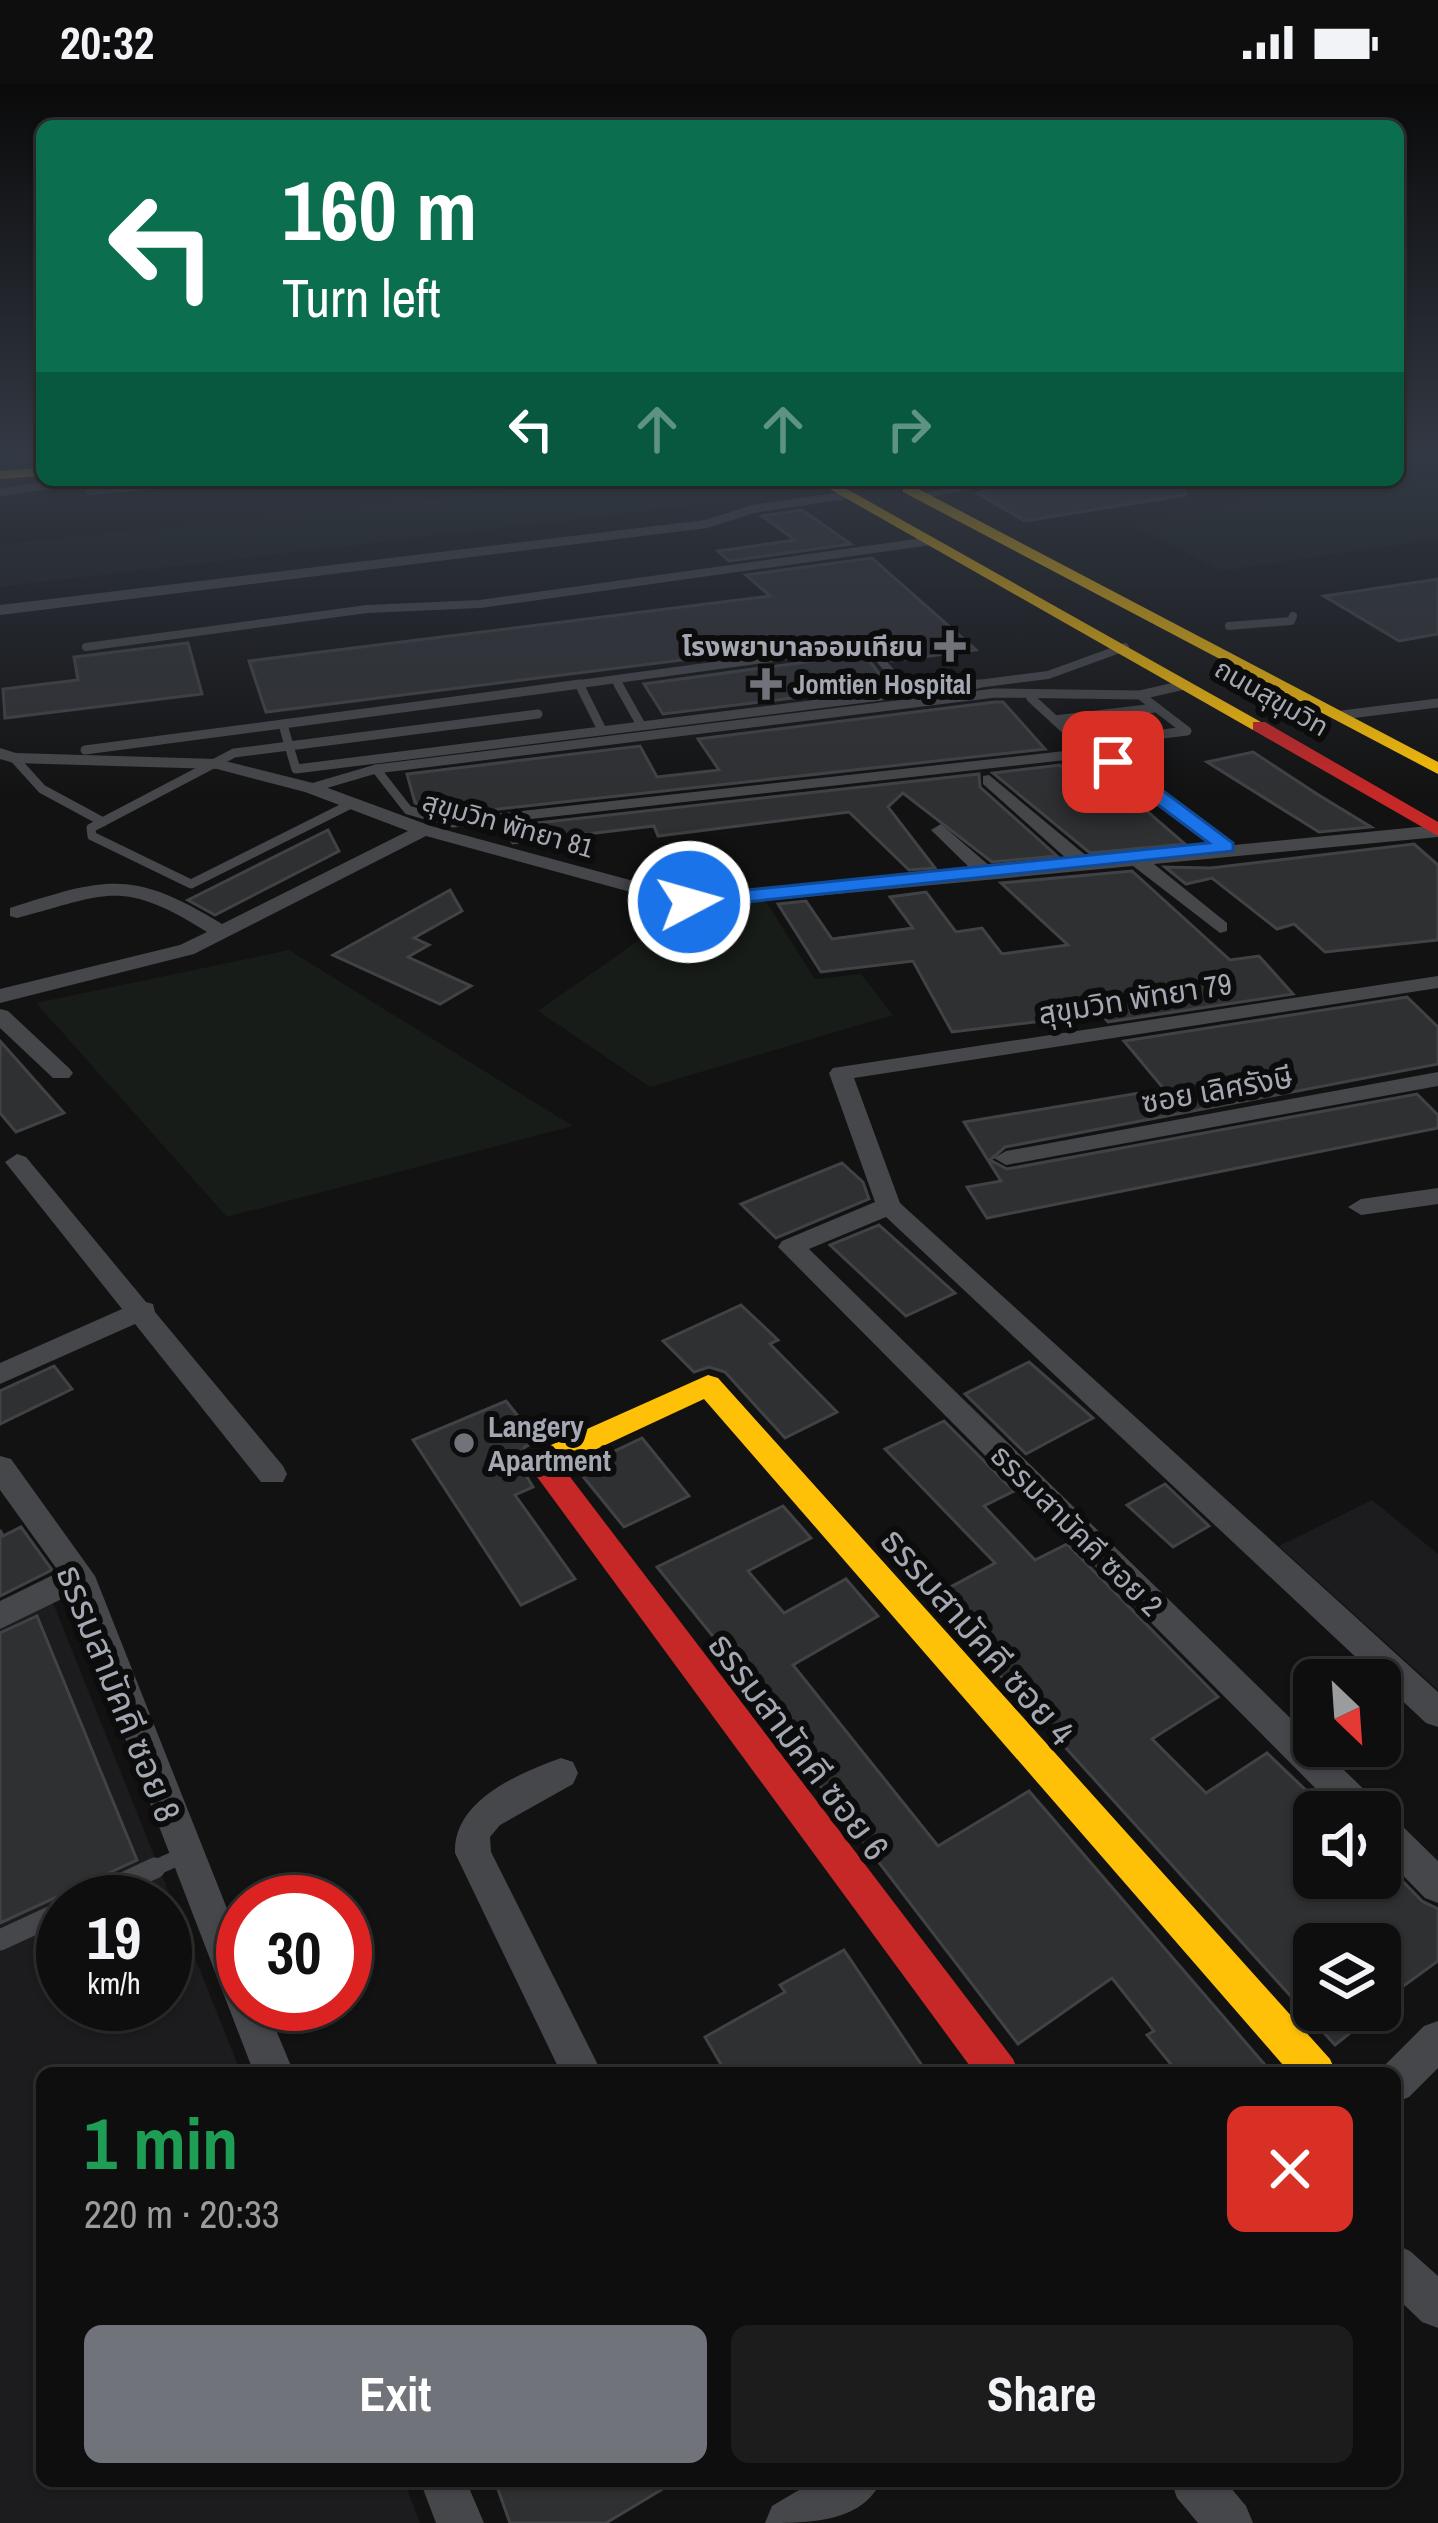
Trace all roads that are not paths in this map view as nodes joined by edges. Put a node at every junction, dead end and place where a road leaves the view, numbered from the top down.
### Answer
1 (322, 571) edge
2 (718, 571) edge
3 (986, 571) edge
4 (1064, 571) edge
5 (0, 610) edge
6 (1293, 616) dead end
7 (1229, 626) dead end
8 (86, 647) dead end
9 (1125, 647) junction
10 (617, 682) junction
11 (1190, 684) junction
12 (580, 686) junction
13 (909, 692) junction
14 (528, 693) junction
15 (1140, 694) junction
16 (1031, 698) junction
17 (1438, 704) edge
18 (1155, 708) junction
19 (538, 714) junction
20 (1340, 716) junction
21 (1055, 720) junction
22 (283, 724) junction
23 (641, 725) junction
24 (602, 730) junction
25 (551, 736) junction
26 (1081, 744) junction
27 (290, 746) junction
28 (85, 750) dead end
29 (5, 756) edge
30 (1113, 762) dead end
31 (217, 764) junction
32 (1435, 767) edge
33 (376, 769) junction
34 (989, 780) dead end
35 (311, 788) junction
36 (353, 803) junction
37 (103, 822) junction
38 (424, 830) junction
39 (941, 830) dead end
40 (1438, 830) edge
41 (1226, 847) junction
42 (1135, 858) junction
43 (1082, 862) junction
44 (984, 871) junction
45 (17, 912) dead end
46 (1220, 927) dead end
47 (221, 932) junction
48 (1438, 982) edge
49 (0, 996) edge
50 (0, 1016) edge
51 (61, 1073) dead end
52 (1438, 1079) edge
53 (1006, 1158) dead end
54 (17, 1162) dead end
55 (1438, 1196) edge
56 (889, 1206) junction
57 (1361, 1207) dead end
58 (142, 1310) junction
59 (0, 1374) edge
60 (542, 1462) joint
61 (0, 1466) edge
62 (272, 1474) dead end
63 (79, 1576) junction
64 (0, 1616) edge
65 (1438, 1713) edge
66 (561, 1773) dead end
67 (1343, 1791) edge
68 (1401, 1849) edge
69 (184, 1855) junction
70 (141, 1875) edge
71 (1438, 1886) edge
72 (36, 1923) edge
73 (216, 1933) edge
74 (0, 1940) edge
75 (256, 2031) edge
76 (1438, 2040) edge
77 (272, 2067) edge
78 (579, 2067) edge
79 (995, 2067) edge
80 (1311, 2067) edge
81 (1401, 2077) edge
82 (1401, 2272) edge
83 (1438, 2306) edge
84 (445, 2487) edge
85 (849, 2487) edge
86 (1199, 2487) edge
87 (801, 2520) edge
88 (460, 2523) edge
89 (1229, 2523) edge

1 - 5 street
2 - 8 lane
3 - 9 main road, ถนนสุขุมวิท
4 - 20 main road, ถนนสุขุมวิท
6 - 7 lane
9 - 11 main road, ถนนสุขุมวิท
9 - 13 lane
10 - 12 lane
10 - 13 lane
10 - 23 lane
11 - 15 lane
11 - 40 main road, ถนนสุขุมวิท
12 - 14 lane
12 - 24 lane
13 - 23 lane
14 - 19 lane
14 - 22 lane
15 - 16 lane
15 - 18 lane
16 - 21 lane
16 - 33 lane
17 - 20 lane
18 - 21 lane
18 - 26 lane
19 - 25 lane
19 - 27 lane
20 - 32 main road, ถนนสุขุมวิท
21 - 26 lane
22 - 27 lane
22 - 28 lane
23 - 24 lane
24 - 25 lane
25 - 27 lane
26 - 33 lane
27 - 31 lane
29 - 31 street, สุขุมวิท พัทยา 81
29 - 37 lane
30 - 41 street
31 - 35 street, สุขุมวิท พัทยา 81
31 - 37 lane
33 - 35 lane
34 - 43 street
35 - 36 street, สุขุมวิท พัทยา 81
36 - 37 lane
36 - 38 street, สุขุมวิท พัทยา 81
38 - 44 street, สุขุมวิท พัทยา 81
38 - 47 street
39 - 44 street
40 - 41 street, สุขุมวิท พัทยา 81
41 - 42 street, สุขุมวิท พัทยา 81
42 - 43 street, สุขุมวิท พัทยา 81
42 - 46 street
43 - 44 street, สุขุมวิท พัทยา 81
45 - 47 street
47 - 49 street
48 - 56 street, สุขุมวิท พัทยา 79
50 - 51 street
52 - 53 street, ซอย เลิศรังษี
54 - 58 street
55 - 57 street
56 - 65 street
56 - 67 street, ธรรมสามัคคี ซอย 2
58 - 59 street
58 - 62 street
60 - 79 main road, ธรรมสามัคคี ซอย 6
60 - 80 main road, ธรรมสามัคคี ซอย 4
61 - 63 street, ธรรมสามัคคี ซอย 8
63 - 64 street
63 - 69 street, ธรรมสามัคคี ซอย 8
66 - 78 street
68 - 71 street
69 - 70 lane
69 - 73 street, ธรรมสามัคคี ซอย 8
72 - 74 lane
75 - 77 street, ธรรมสามัคคี ซอย 8
76 - 81 street
82 - 83 street
84 - 88 street
85 - 87 street
86 - 89 street

